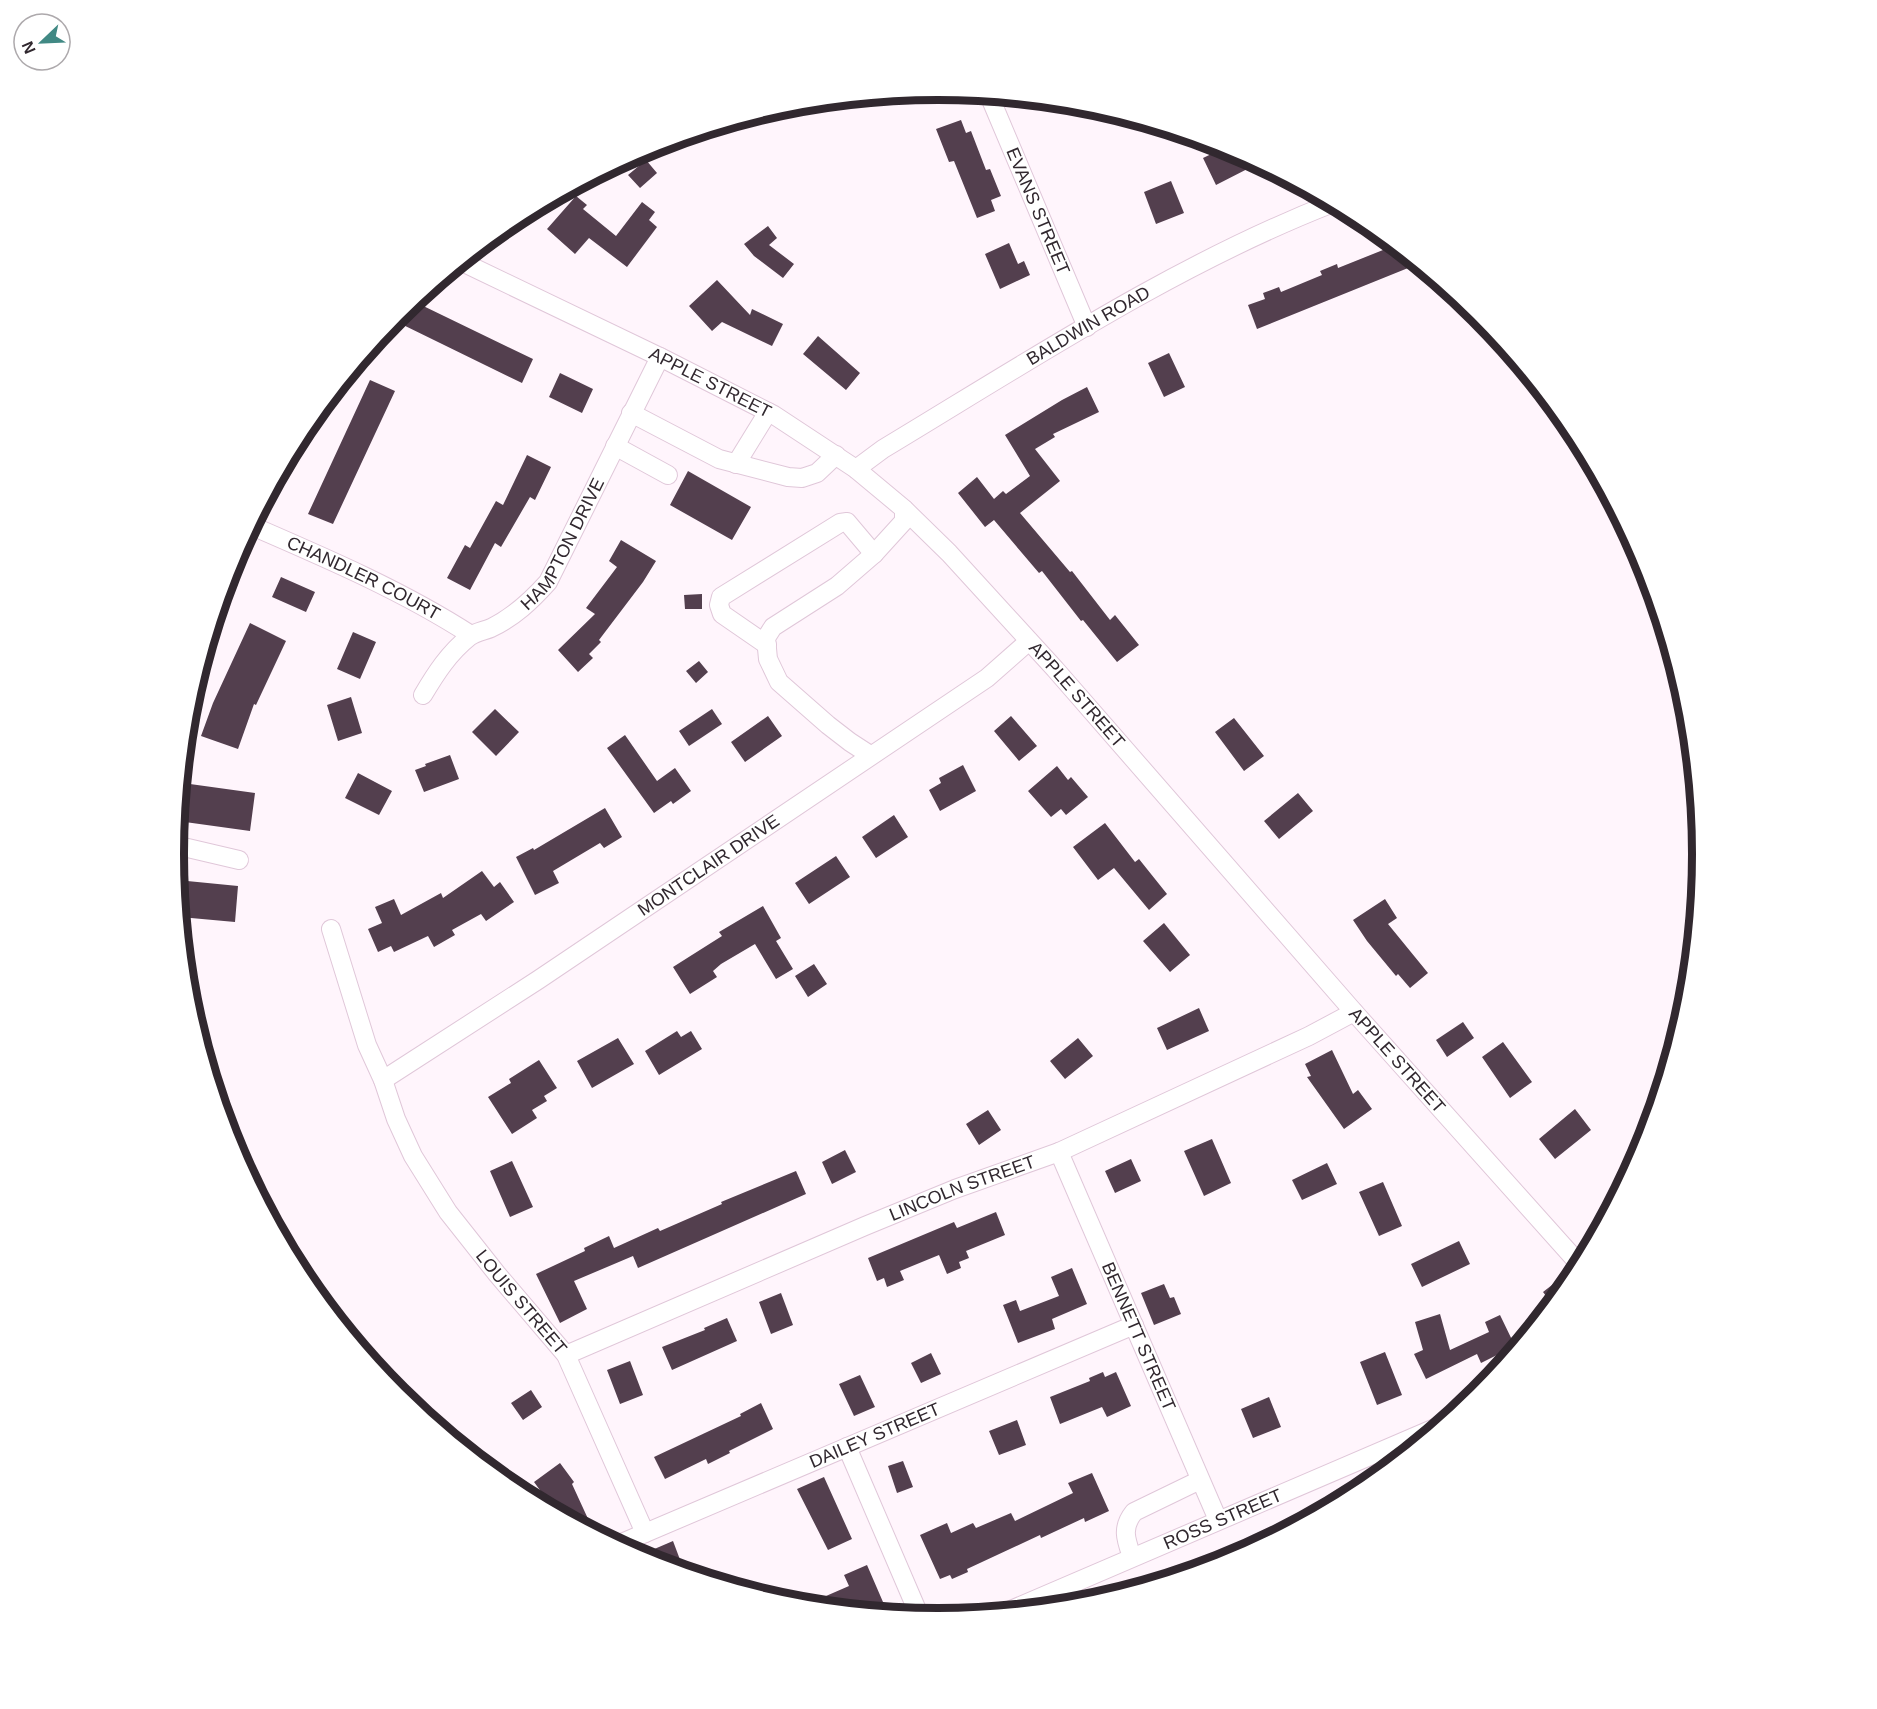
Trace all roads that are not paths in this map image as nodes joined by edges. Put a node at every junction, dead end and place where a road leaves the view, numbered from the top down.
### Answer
1 (992, 102) edge
2 (1323, 207) edge
3 (468, 265) edge
4 (1087, 327) junction
5 (660, 357) junction
6 (768, 412) junction
7 (631, 413) junction
8 (615, 446) junction
9 (836, 455) junction
10 (736, 464) junction
11 (856, 469) junction
12 (668, 475) dead end
13 (904, 509) junction
14 (259, 529) edge
15 (874, 554) junction
16 (471, 635) junction
17 (1029, 641) junction
18 (767, 645) junction
19 (423, 694) dead end
20 (870, 755) junction
21 (184, 847) edge
22 (239, 860) dead end
23 (331, 928) dead end
24 (1354, 1012) junction
25 (383, 1080) junction
26 (1059, 1152) junction
27 (1574, 1258) edge
28 (1134, 1325) junction
29 (566, 1355) junction
30 (1420, 1434) edge
31 (847, 1446) junction
32 (1200, 1480) junction
33 (1218, 1520) junction
34 (645, 1533) junction
35 (627, 1541) edge
36 (1132, 1557) junction
37 (1024, 1603) edge
38 (916, 1608) edge

1 - 4 street, EVANS STREET
2 - 4 street, BALDWIN ROAD
3 - 5 street, APPLE STREET
4 - 11 street, BALDWIN ROAD
5 - 6 street, APPLE STREET
5 - 7 street, HAMPTON DRIVE
6 - 9 street, APPLE STREET
6 - 10 street
7 - 8 street, HAMPTON DRIVE
7 - 10 street
8 - 12 street
8 - 16 street, HAMPTON DRIVE
9 - 10 street
9 - 11 street, APPLE STREET
11 - 13 street, APPLE STREET
13 - 15 street
13 - 17 street, APPLE STREET
14 - 16 street, CHANDLER COURT
15 - 18 street
15 - 18 street
16 - 19 street, HAMPTON DRIVE
17 - 20 street, MONTCLAIR DRIVE
17 - 24 street, APPLE STREET
18 - 20 street
20 - 25 street, MONTCLAIR DRIVE
21 - 22 street
23 - 25 street, LOUIS STREET
24 - 26 street, LINCOLN STREET
24 - 27 street, APPLE STREET
25 - 29 street, LOUIS STREET
26 - 28 street, BENNETT STREET
26 - 29 street, LINCOLN STREET
28 - 31 street, DAILEY STREET
28 - 32 street, BENNETT STREET
29 - 34 street, LOUIS STREET
30 - 33 street, ROSS STREET
31 - 34 street, DAILEY STREET
31 - 38 street
32 - 33 street, BENNETT STREET
32 - 36 street
33 - 36 street, ROSS STREET
34 - 35 street, DAILEY STREET
36 - 37 street, ROSS STREET

